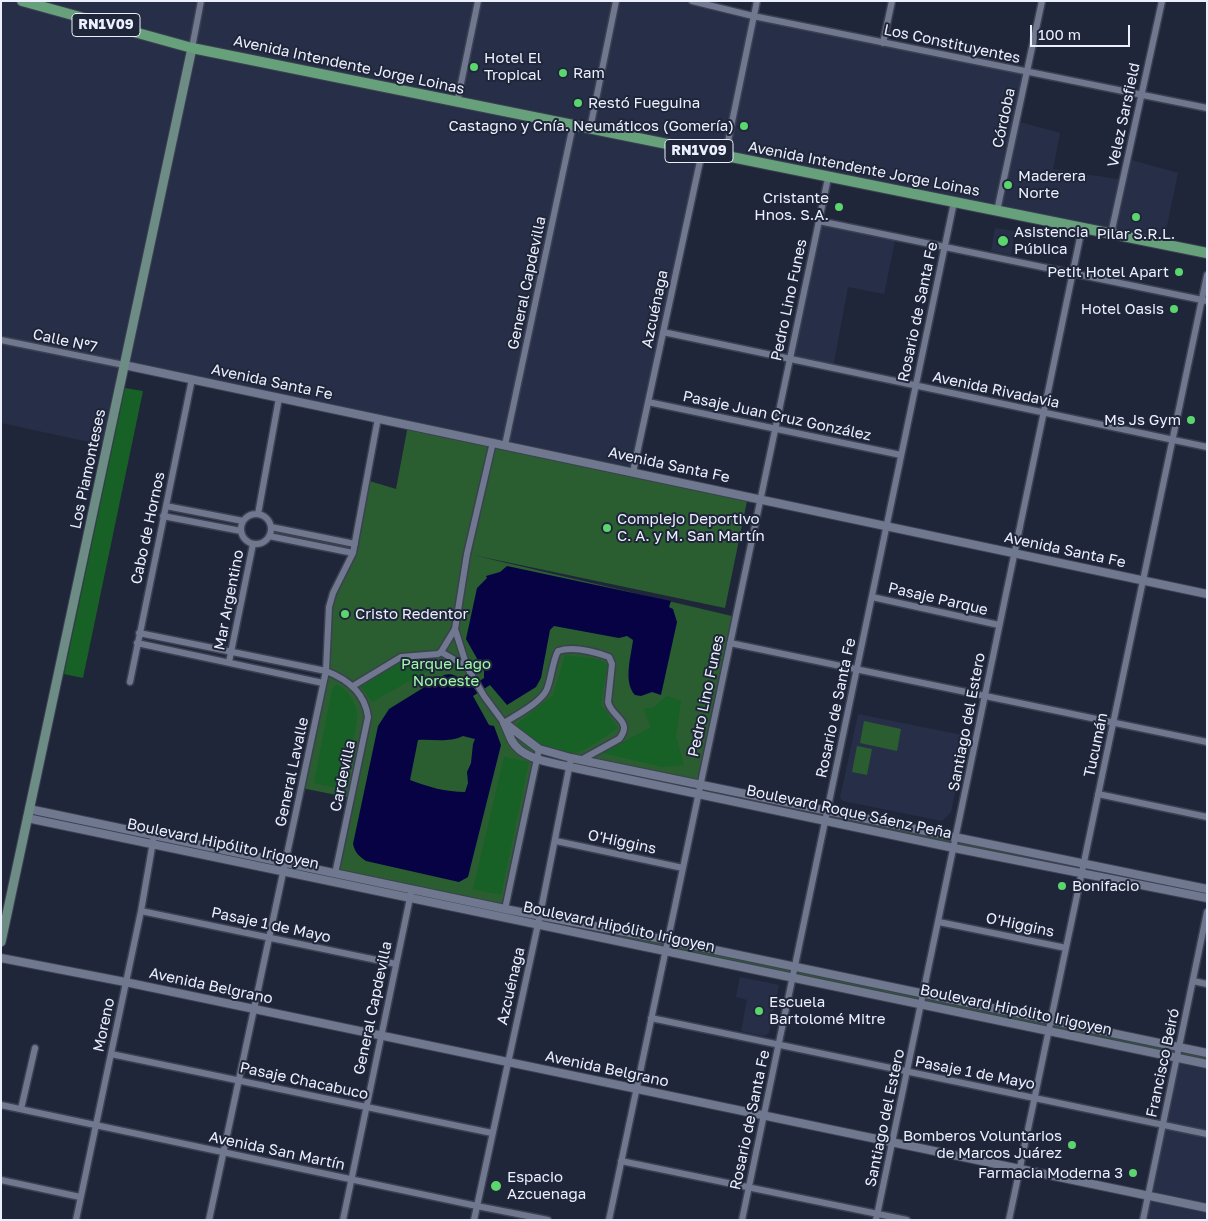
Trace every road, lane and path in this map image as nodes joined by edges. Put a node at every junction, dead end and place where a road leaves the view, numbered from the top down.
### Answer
1 (22, 1) edge
2 (201, 1) edge
3 (478, 1) edge
4 (616, 1) edge
5 (692, 1) edge
6 (756, 1) edge
7 (892, 1) edge
8 (1042, 1) edge
9 (1162, 1) edge
10 (754, 16) junction
11 (884, 43) junction
12 (192, 48) junction
13 (1026, 73) junction
14 (1141, 95) junction
15 (457, 102) junction
16 (1207, 108) edge
17 (573, 125) junction
18 (590, 128) junction
19 (702, 152) junction
20 (725, 156) junction
21 (828, 178) junction
22 (954, 202) junction
23 (997, 211) junction
24 (818, 221) junction
25 (1082, 228) junction
26 (1111, 234) junction
27 (945, 247) junction
28 (1207, 253) edge
29 (1072, 274) junction
30 (1207, 275) edge
31 (1204, 301) edge
32 (663, 332) junction
33 (1, 340) edge
34 (789, 358) junction
35 (124, 365) junction
36 (192, 379) junction
37 (916, 386) junction
38 (280, 398) junction
39 (648, 402) junction
40 (1044, 413) junction
41 (378, 418) junction
42 (775, 428) junction
43 (1172, 440) junction
44 (492, 442) junction
45 (505, 445) junction
46 (1207, 447) edge
47 (901, 455) junction
48 (633, 472) junction
49 (760, 498) junction
50 (166, 506) junction
51 (258, 514) junction
52 (163, 516) junction
53 (243, 521) junction
54 (887, 525) junction
55 (271, 527) junction
56 (241, 531) junction
57 (269, 536) junction
58 (253, 544) junction
59 (354, 544) junction
60 (1014, 552) junction
61 (353, 553) junction
62 (1143, 581) junction
63 (1207, 594) edge
64 (872, 597) junction
65 (999, 625) junction
66 (455, 629) junction
67 (139, 633) junction
68 (138, 643) junction
69 (730, 643) junction
70 (231, 652) junction
71 (441, 652) junction
72 (229, 662) junction
73 (467, 667) junction
74 (857, 668) junction
75 (326, 671) junction
76 (130, 682) dead end
77 (323, 682) junction
78 (353, 686) junction
79 (985, 696) junction
80 (1113, 722) junction
81 (504, 723) junction
82 (1207, 742) edge
83 (539, 749) junction
84 (536, 758) junction
85 (571, 758) junction
86 (581, 760) junction
87 (570, 767) junction
88 (701, 784) junction
89 (1098, 794) junction
90 (698, 795) junction
91 (827, 811) junction
92 (28, 814) junction
93 (1207, 817) edge
94 (825, 821) junction
95 (956, 837) junction
96 (154, 839) junction
97 (556, 841) junction
98 (954, 848) junction
99 (1084, 863) junction
100 (284, 867) junction
101 (683, 868) junction
102 (336, 874) junction
103 (1082, 874) junction
104 (1207, 888) edge
105 (411, 893) junction
106 (1207, 898) edge
107 (505, 909) junction
108 (141, 910) junction
109 (1207, 912) edge
110 (540, 915) junction
111 (939, 922) junction
112 (538, 924) junction
113 (268, 938) junction
114 (667, 940) junction
115 (1, 942) edge
116 (1066, 948) junction
117 (665, 951) junction
118 (1, 958) edge
119 (396, 964) junction
120 (794, 967) junction
121 (792, 978) junction
122 (1193, 981) junction
123 (125, 982) junction
124 (1207, 984) edge
125 (923, 994) junction
126 (921, 1004) junction
127 (254, 1009) junction
128 (651, 1018) junction
129 (1051, 1021) junction
130 (1049, 1031) junction
131 (380, 1037) junction
132 (778, 1045) junction
133 (1180, 1047) junction
134 (35, 1048) dead end
135 (1207, 1053) edge
136 (111, 1054) junction
137 (1178, 1058) junction
138 (507, 1062) junction
139 (1207, 1064) edge
140 (906, 1072) junction
141 (239, 1080) junction
142 (637, 1090) junction
143 (1035, 1098) junction
144 (1, 1105) edge
145 (365, 1106) junction
146 (21, 1109) junction
147 (764, 1116) junction
148 (96, 1125) junction
149 (1162, 1125) junction
150 (492, 1133) junction
151 (1207, 1134) edge
152 (892, 1143) junction
153 (223, 1153) junction
154 (621, 1161) junction
155 (1020, 1168) junction
156 (350, 1179) junction
157 (1, 1180) edge
158 (749, 1187) junction
159 (1148, 1196) junction
160 (80, 1197) junction
161 (477, 1206) junction
162 (1207, 1208) edge
163 (877, 1217) edge
164 (76, 1220) edge
165 (209, 1220) edge
166 (343, 1220) edge
167 (474, 1220) edge
168 (548, 1220) edge
169 (609, 1220) edge
170 (742, 1220) edge
171 (907, 1220) edge
172 (1009, 1220) edge
173 (1143, 1220) edge

1 - 12 main road, RN1V09
2 - 12 street, Los Piamonteses
3 - 15 street
4 - 18 street
5 - 10 street, Los Constituyentes
6 - 10 street
7 - 11 street
8 - 13 street, Córdoba
9 - 14 street, Velez Sarsfield
10 - 11 street, Los Constituyentes
10 - 20 street
11 - 13 street, Los Constituyentes
12 - 15 main road, Avenida Intendente Jorge Loinas / RN1V09
12 - 35 main road, Los Piamonteses
13 - 14 street, Los Constituyentes
13 - 23 street, Córdoba
14 - 16 street, Los Constituyentes
14 - 26 street, Velez Sarsfield
15 - 17 main road, Avenida Intendente Jorge Loinas / RN1V09
17 - 18 main road, Avenida Intendente Jorge Loinas / RN1V09
17 - 45 street, General Capdevilla
18 - 19 main road, Avenida Intendente Jorge Loinas / RN1V09
19 - 20 main road, Avenida Intendente Jorge Loinas / RN1V09
19 - 32 street, Azcuénaga
20 - 21 main road, Avenida Intendente Jorge Loinas / RN1V09
21 - 22 main road, Avenida Intendente Jorge Loinas / RN1V09
21 - 24 street, Pedro Lino Funes
22 - 23 main road, Avenida Intendente Jorge Loinas / RN1V09
22 - 27 street, Rosario de Santa Fe
23 - 25 main road, Avenida Intendente Jorge Loinas / RN1V09
24 - 27 street
24 - 34 street, Pedro Lino Funes
25 - 26 main road, Avenida Intendente Jorge Loinas / RN1V09
25 - 29 street, Santiago del Estero
26 - 28 main road, Avenida Intendente Jorge Loinas / RN1V09
27 - 29 street
27 - 37 street, Rosario de Santa Fe
29 - 31 street
29 - 40 street, Santiago del Estero
30 - 31 street, Tucumán
31 - 43 street, Tucumán
32 - 34 street, Avenida Rivadavia
32 - 39 street, Azcuénaga
33 - 35 street, Calle Nº7
34 - 37 street, Avenida Rivadavia
34 - 42 street, Pedro Lino Funes
35 - 36 street, Avenida Santa Fe
35 - 92 main road, Los Piamonteses
36 - 38 street, Avenida Santa Fe
36 - 50 street, Cabo de Hornos
37 - 40 street, Avenida Rivadavia
37 - 47 street, Rosario de Santa Fe
38 - 41 street, Avenida Santa Fe
38 - 51 street
39 - 42 street, Pasaje Juan Cruz González
39 - 48 street, Azcuénaga
40 - 43 street, Avenida Rivadavia
40 - 60 street, Santiago del Estero
41 - 44 street, Avenida Santa Fe
41 - 59 street, General Lavalle
42 - 47 street, Pasaje Juan Cruz González
42 - 49 street, Pedro Lino Funes
43 - 46 street, Avenida Rivadavia
43 - 62 street, Tucumán
44 - 45 street, Avenida Santa Fe
44 - 66 street
45 - 48 street, Avenida Santa Fe
47 - 54 street, Rosario de Santa Fe
48 - 49 street, Avenida Santa Fe
49 - 54 street, Avenida Santa Fe
49 - 69 street, Pedro Lino Funes
50 - 52 street, Cabo de Hornos
50 - 53 street
51 - 53 street
51 - 55 street
52 - 56 street
52 - 67 street, Cabo de Hornos
53 - 56 street
54 - 60 street, Avenida Santa Fe
54 - 64 street, Rosario de Santa Fe
55 - 57 street
55 - 59 street
56 - 58 street
57 - 58 street
57 - 61 street
58 - 70 street, Mar Argentino
59 - 61 street, General Lavalle
60 - 62 street, Avenida Santa Fe
60 - 65 street, Santiago del Estero
61 - 75 street, General Lavalle
62 - 63 street, Avenida Santa Fe
62 - 80 street, Tucumán
64 - 65 street, Pasaje Parque
64 - 74 street, Rosario de Santa Fe
65 - 79 street, Santiago del Estero
66 - 71 street
66 - 73 street, Boulevard Roque Sáenz Peña
67 - 68 street, Cabo de Hornos
67 - 70 street
68 - 72 street
68 - 76 street, Cabo de Hornos
69 - 74 street
69 - 88 street, Pedro Lino Funes
70 - 72 street, Mar Argentino
70 - 75 street
71 - 73 street
71 - 78 street
72 - 77 street
73 - 81 street, Boulevard Roque Sáenz Peña
74 - 79 street
74 - 91 street, Rosario de Santa Fe
75 - 77 street, General Lavalle
75 - 78 street
77 - 100 street, General Lavalle
78 - 102 street, Cardevilla
79 - 80 street
79 - 95 street, Santiago del Estero
80 - 82 street
80 - 89 street, Tucumán
81 - 83 street, Boulevard Roque Sáenz Peña
81 - 84 street, Boulevard Roque Sáenz Peña
81 - 86 street
83 - 84 street
83 - 85 street, Boulevard Roque Sáenz Peña
84 - 87 street, Boulevard Roque Sáenz Peña
84 - 107 street
85 - 86 street, Boulevard Roque Sáenz Peña
85 - 87 street, Azcuénaga
86 - 88 street, Boulevard Roque Sáenz Peña
87 - 90 street, Boulevard Roque Sáenz Peña
87 - 97 street, Azcuénaga
88 - 90 street, Pedro Lino Funes
88 - 91 street, Boulevard Roque Sáenz Peña
89 - 93 street
89 - 99 street, Tucumán
90 - 94 street, Boulevard Roque Sáenz Peña
90 - 101 street, Pedro Lino Funes
91 - 94 street, Rosario de Santa Fe
91 - 95 street, Boulevard Roque Sáenz Peña
92 - 96 street, Boulevard Hipólito Irigoyen
92 - 115 main road, Los Piamonteses
94 - 98 street, Boulevard Roque Sáenz Peña
94 - 120 street, Rosario de Santa Fe
95 - 98 street, Santiago del Estero
95 - 99 street, Boulevard Roque Sáenz Peña
96 - 100 street, Boulevard Hipólito Irigoyen
96 - 108 street, Moreno
97 - 101 street, O'Higgins
97 - 110 street, Azcuénaga
98 - 103 street, Boulevard Roque Sáenz Peña
98 - 111 street, Santiago del Estero
99 - 103 street, Tucumán
99 - 104 street, Boulevard Roque Sáenz Peña
100 - 102 street, Boulevard Hipólito Irigoyen
100 - 105 street, Boulevard Hipólito Irigoyen
100 - 113 street, General Lavalle
101 - 114 street, Pedro Lino Funes
102 - 105 street, Boulevard Hipólito Irigoyen
103 - 106 street, Boulevard Roque Sáenz Peña
103 - 116 street, Tucumán
105 - 107 street, Boulevard Hipólito Irigoyen
105 - 112 street, Boulevard Hipólito Irigoyen
105 - 119 street, General Capdevilla
107 - 110 street, Boulevard Hipólito Irigoyen
108 - 113 street, Pasaje 1 de Mayo
108 - 123 street, Moreno
109 - 122 street, Francisco Beiró
110 - 112 street, Azcuénaga
110 - 114 street, Boulevard Hipólito Irigoyen
111 - 116 street, O'Higgins
111 - 125 street, Santiago del Estero
112 - 117 street, Boulevard Hipólito Irigoyen
112 - 138 street, Azcuénaga
113 - 119 street, Pasaje 1 de Mayo
113 - 127 street, General Lavalle
114 - 117 street, Pedro Lino Funes
114 - 120 street, Boulevard Hipólito Irigoyen
116 - 129 street, Tucumán
117 - 121 street, Boulevard Hipólito Irigoyen
117 - 128 street, Pedro Lino Funes
118 - 123 street, Avenida Belgrano
119 - 131 street, General Capdevilla
120 - 121 street, Rosario de Santa Fe
120 - 125 street, Boulevard Hipólito Irigoyen
121 - 126 street, Boulevard Hipólito Irigoyen
121 - 132 street, Rosario de Santa Fe
122 - 124 street
122 - 133 street, Francisco Beiró
123 - 127 street, Avenida Belgrano
123 - 136 street, Moreno
125 - 126 street, Santiago del Estero
125 - 129 street, Boulevard Hipólito Irigoyen
126 - 130 street, Boulevard Hipólito Irigoyen
126 - 140 street, Santiago del Estero
127 - 131 street, Avenida Belgrano
127 - 141 street, General Lavalle
128 - 132 street, Pasaje 1 de Mayo
128 - 142 street, Pedro Lino Funes
129 - 130 street, Tucumán
129 - 133 street, Boulevard Hipólito Irigoyen
130 - 137 street, Boulevard Hipólito Irigoyen
130 - 143 street, Tucumán
131 - 138 street, Avenida Belgrano
131 - 145 street, General Capdevilla
132 - 140 street, Pasaje 1 de Mayo
132 - 147 street, Rosario de Santa Fe
133 - 135 street, Boulevard Hipólito Irigoyen
133 - 137 street, Francisco Beiró
134 - 146 street
136 - 141 street, Pasaje Chacabuco
136 - 148 street, Moreno
137 - 139 street, Boulevard Hipólito Irigoyen
137 - 149 street, Francisco Beiró
138 - 142 street, Avenida Belgrano
138 - 150 street, Azcuénaga
140 - 143 street, Pasaje 1 de Mayo
140 - 152 street, Santiago del Estero
141 - 145 street, Pasaje Chacabuco
141 - 153 street, General Lavalle
142 - 147 street, Avenida Belgrano
142 - 154 street, Pedro Lino Funes
143 - 149 street, Pasaje 1 de Mayo
143 - 155 street, Tucumán
144 - 146 street, Avenida San Martín
145 - 150 street, Pasaje Chacabuco
145 - 156 street, General Capdevilla
146 - 148 street, Avenida San Martín
147 - 152 street, Avenida Belgrano
147 - 158 street, Rosario de Santa Fe
148 - 153 street, Avenida San Martín
148 - 160 street, Moreno
149 - 151 street, Pasaje 1 de Mayo
149 - 159 street, Francisco Beiró
150 - 161 street, Azcuénaga
152 - 155 street, Avenida Belgrano
152 - 163 street, Santiago del Estero
153 - 156 street, Avenida San Martín
153 - 165 street, General Lavalle
154 - 158 street
154 - 169 street, Pedro Lino Funes
155 - 159 street, Avenida Belgrano
155 - 172 street, Tucumán
156 - 161 street, Avenida San Martín
156 - 166 street, General Capdevilla
157 - 160 street
158 - 163 street
158 - 170 street, Rosario de Santa Fe
159 - 162 street, Avenida Belgrano
159 - 173 street, Francisco Beiró
160 - 164 street, Moreno
161 - 167 street, Azcuénaga
161 - 168 street, Avenida San Martín
163 - 171 street

